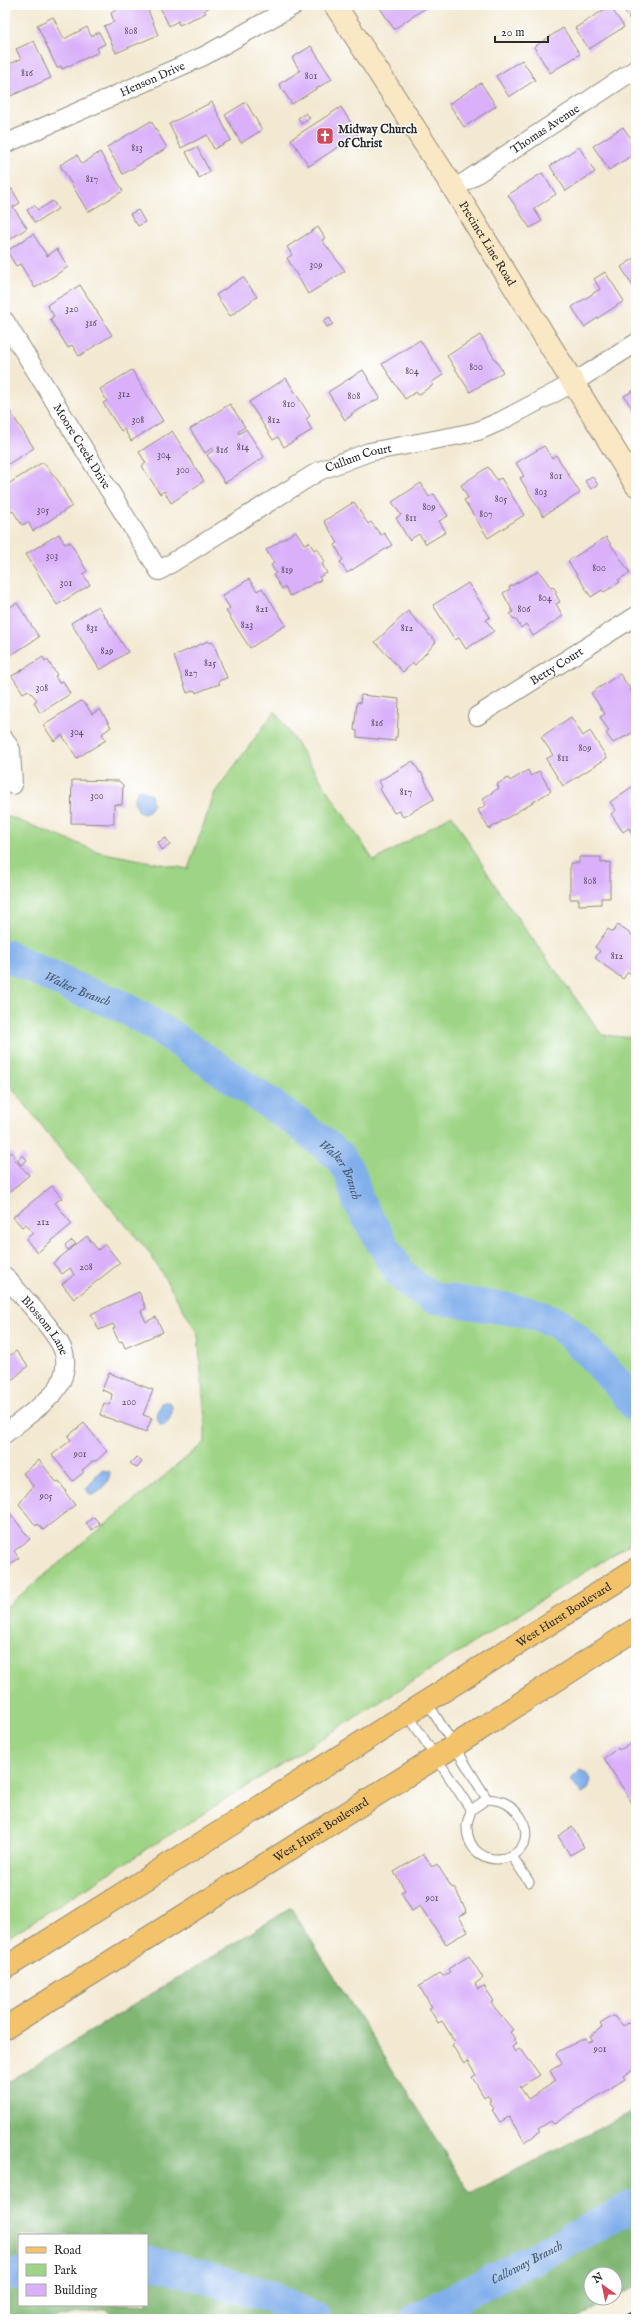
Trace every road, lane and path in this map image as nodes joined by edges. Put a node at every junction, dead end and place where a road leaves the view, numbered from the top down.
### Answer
1 (295, 5) edge
2 (335, 5) edge
3 (636, 69) edge
4 (5, 144) edge
5 (454, 188) junction
6 (5, 321) edge
7 (636, 343) edge
8 (573, 383) junction
9 (636, 485) edge
10 (160, 571) joint
11 (636, 616) edge
12 (478, 716) dead end
13 (5, 740) edge
14 (13, 785) dead end
15 (5, 1276) edge
16 (5, 1434) edge
17 (636, 1569) edge
18 (636, 1629) edge
19 (427, 1702) junction
20 (408, 1715) junction
21 (454, 1746) junction
22 (436, 1758) junction
23 (488, 1799) junction
24 (471, 1810) junction
25 (512, 1856) junction
26 (529, 1882) dead end
27 (5, 1968) edge
28 (5, 2028) edge

1 - 4 street, Henson Drive
2 - 5 main road, Precinct Line Road
3 - 5 street, Thomas Avenue
5 - 8 main road, Precinct Line Road
6 - 10 street, Moore Creek Drive
7 - 8 street, Cullum Court
8 - 9 main road, Precinct Line Road
8 - 10 street, Cullum Court
11 - 12 street, Betty Court
13 - 14 street
15 - 16 street, Blossom Lane
17 - 19 main road, West Hurst Boulevard
18 - 21 main road, West Hurst Boulevard
19 - 20 main road, West Hurst Boulevard
19 - 21 lane
20 - 22 lane
20 - 27 main road, West Hurst Boulevard
21 - 22 main road, West Hurst Boulevard
21 - 23 lane
22 - 24 lane
22 - 28 main road, West Hurst Boulevard
23 - 24 lane
23 - 25 lane
24 - 25 lane
25 - 26 lane

